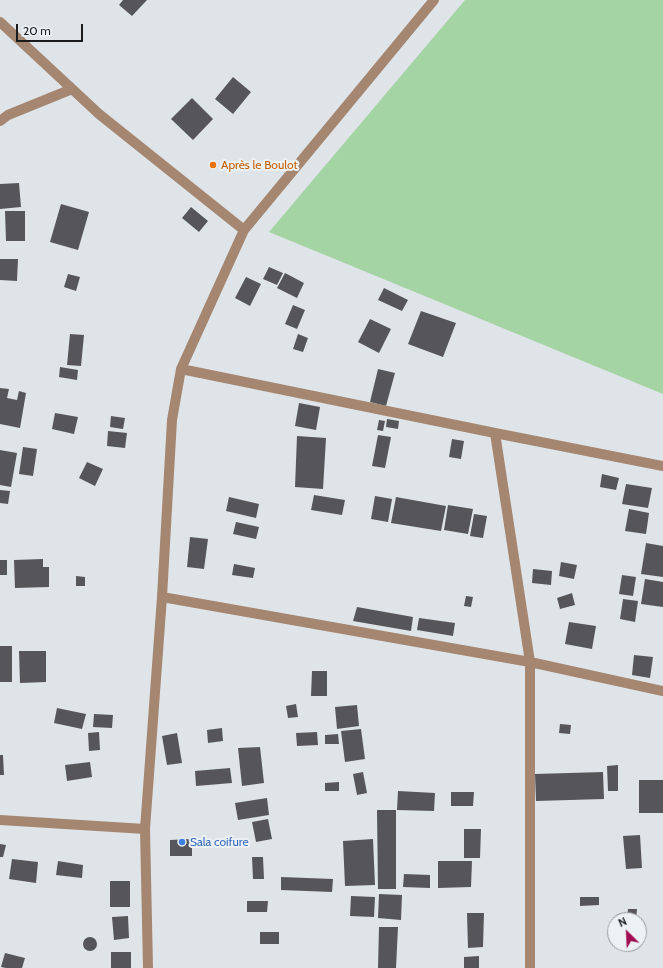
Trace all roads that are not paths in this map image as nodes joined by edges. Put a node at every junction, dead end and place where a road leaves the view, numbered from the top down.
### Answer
1 (434, 0) edge
2 (0, 22) edge
3 (72, 89) junction
4 (0, 121) edge
5 (244, 230) junction
6 (181, 370) junction
7 (495, 433) junction
8 (663, 466) edge
9 (162, 597) junction
10 (530, 662) junction
11 (663, 691) edge
12 (0, 820) edge
13 (145, 829) junction
14 (148, 968) edge
15 (530, 968) edge

1 - 5 street
2 - 3 street
3 - 4 street
3 - 5 street
5 - 6 street
6 - 7 street
6 - 9 street
7 - 8 street
7 - 10 street
9 - 10 street
9 - 13 street
10 - 11 street
10 - 15 street
12 - 13 street
13 - 14 street

